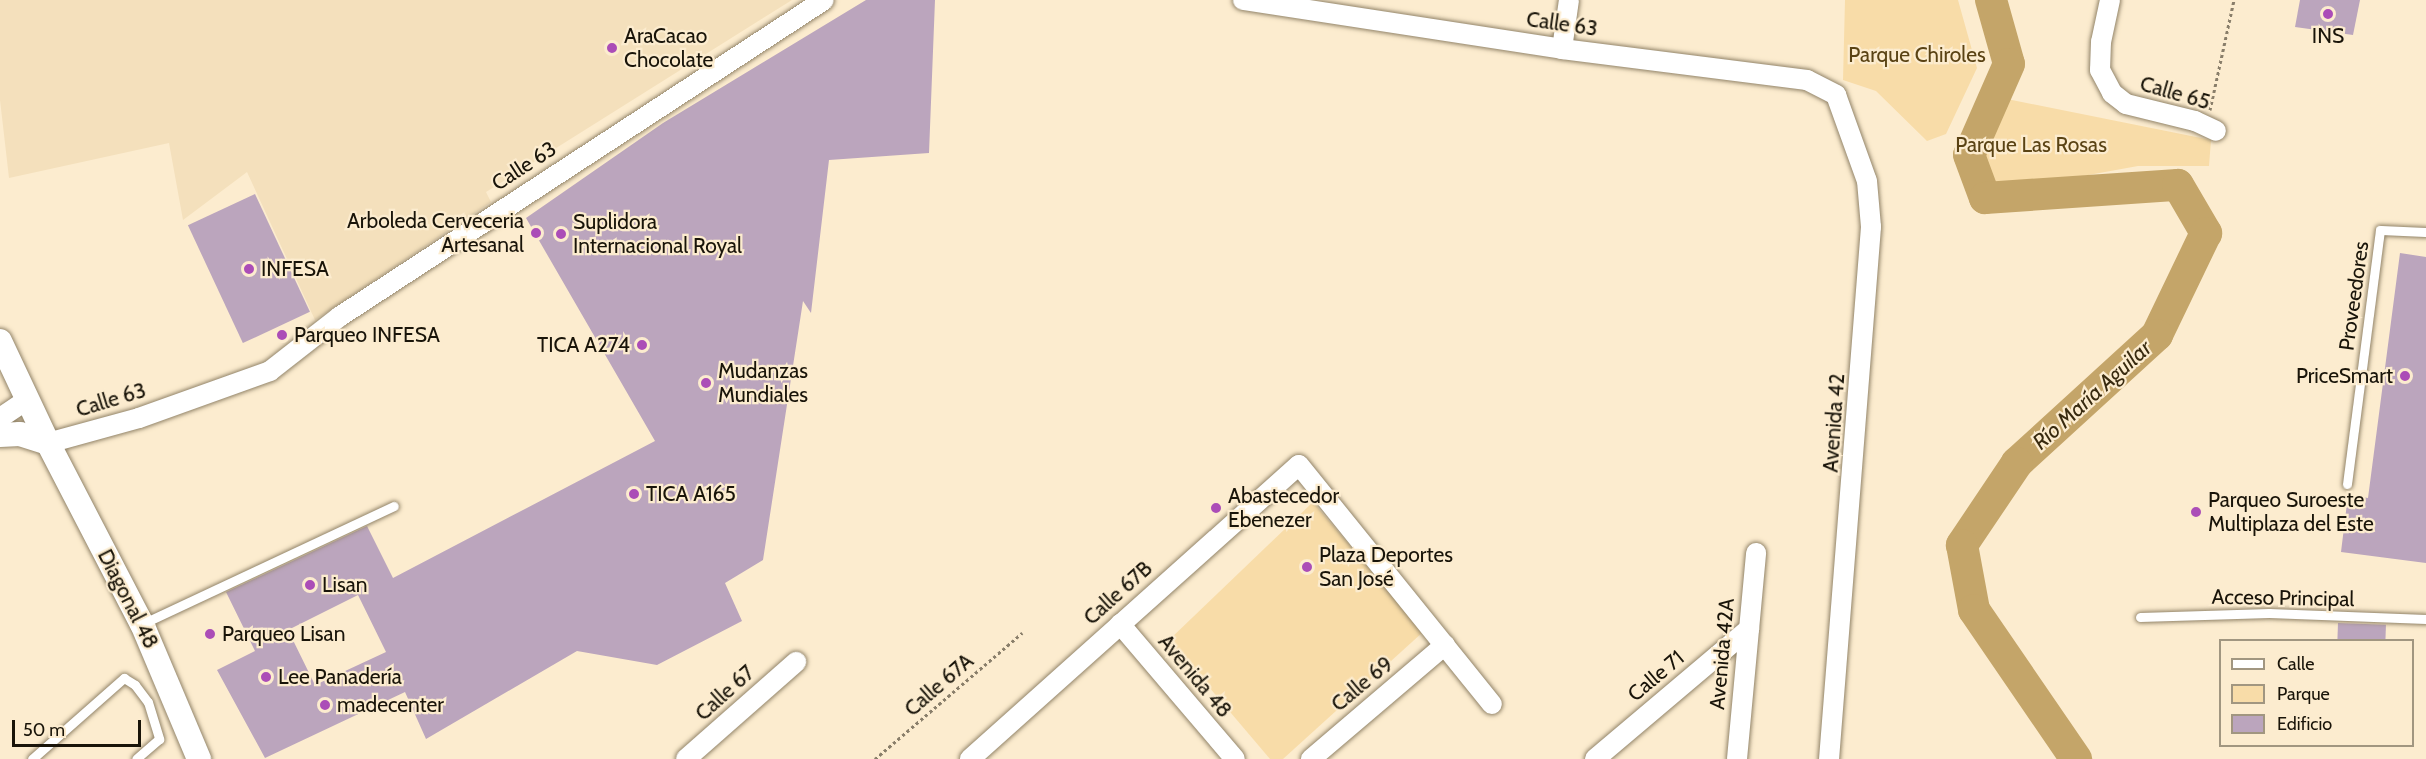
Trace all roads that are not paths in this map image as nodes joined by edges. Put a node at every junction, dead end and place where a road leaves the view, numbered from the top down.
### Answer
1 (824, 0) edge
2 (1243, 0) edge
3 (1569, 0) edge
4 (2110, 0) edge
5 (1562, 49) junction
6 (1836, 95) joint
7 (2211, 128) road end
8 (2426, 232) edge
9 (0, 341) edge
10 (28, 399) junction
11 (0, 418) edge
12 (0, 435) edge
13 (48, 444) junction
14 (2347, 484) dead end
15 (394, 506) dead end
16 (1756, 553) dead end
17 (2140, 617) dead end
18 (2426, 619) edge
19 (142, 624) junction
20 (1120, 624) junction
21 (1749, 629) junction
22 (1445, 645) junction
23 (796, 662) dead end
24 (1492, 704) dead end
25 (32, 759) edge
26 (136, 759) edge
27 (199, 759) edge
28 (687, 759) edge
29 (970, 759) edge
30 (1235, 759) edge
31 (1311, 759) edge
32 (1595, 759) edge
33 (1737, 759) edge
34 (1829, 759) edge

1 - 13 street, Calle 63
2 - 5 street, Calle 63
3 - 5 street
4 - 7 street, Calle 65
5 - 6 street, Calle 63
6 - 34 street, Avenida 42
8 - 14 lane, Proveedores
9 - 10 street, Diagonal 48
10 - 11 street
10 - 13 street, Diagonal 48
12 - 13 street
13 - 19 street, Diagonal 48
15 - 19 lane
16 - 21 street, Avenida 42A
17 - 18 lane, Acceso Principal
19 - 27 street, Diagonal 48
20 - 22 street, Calle 67B
20 - 29 street, Calle 67B
20 - 30 street, Avenida 48
21 - 32 street, Calle 71
21 - 33 street, Avenida 42A
22 - 24 street
22 - 31 street, Calle 69
23 - 28 street, Calle 67
25 - 26 lane

